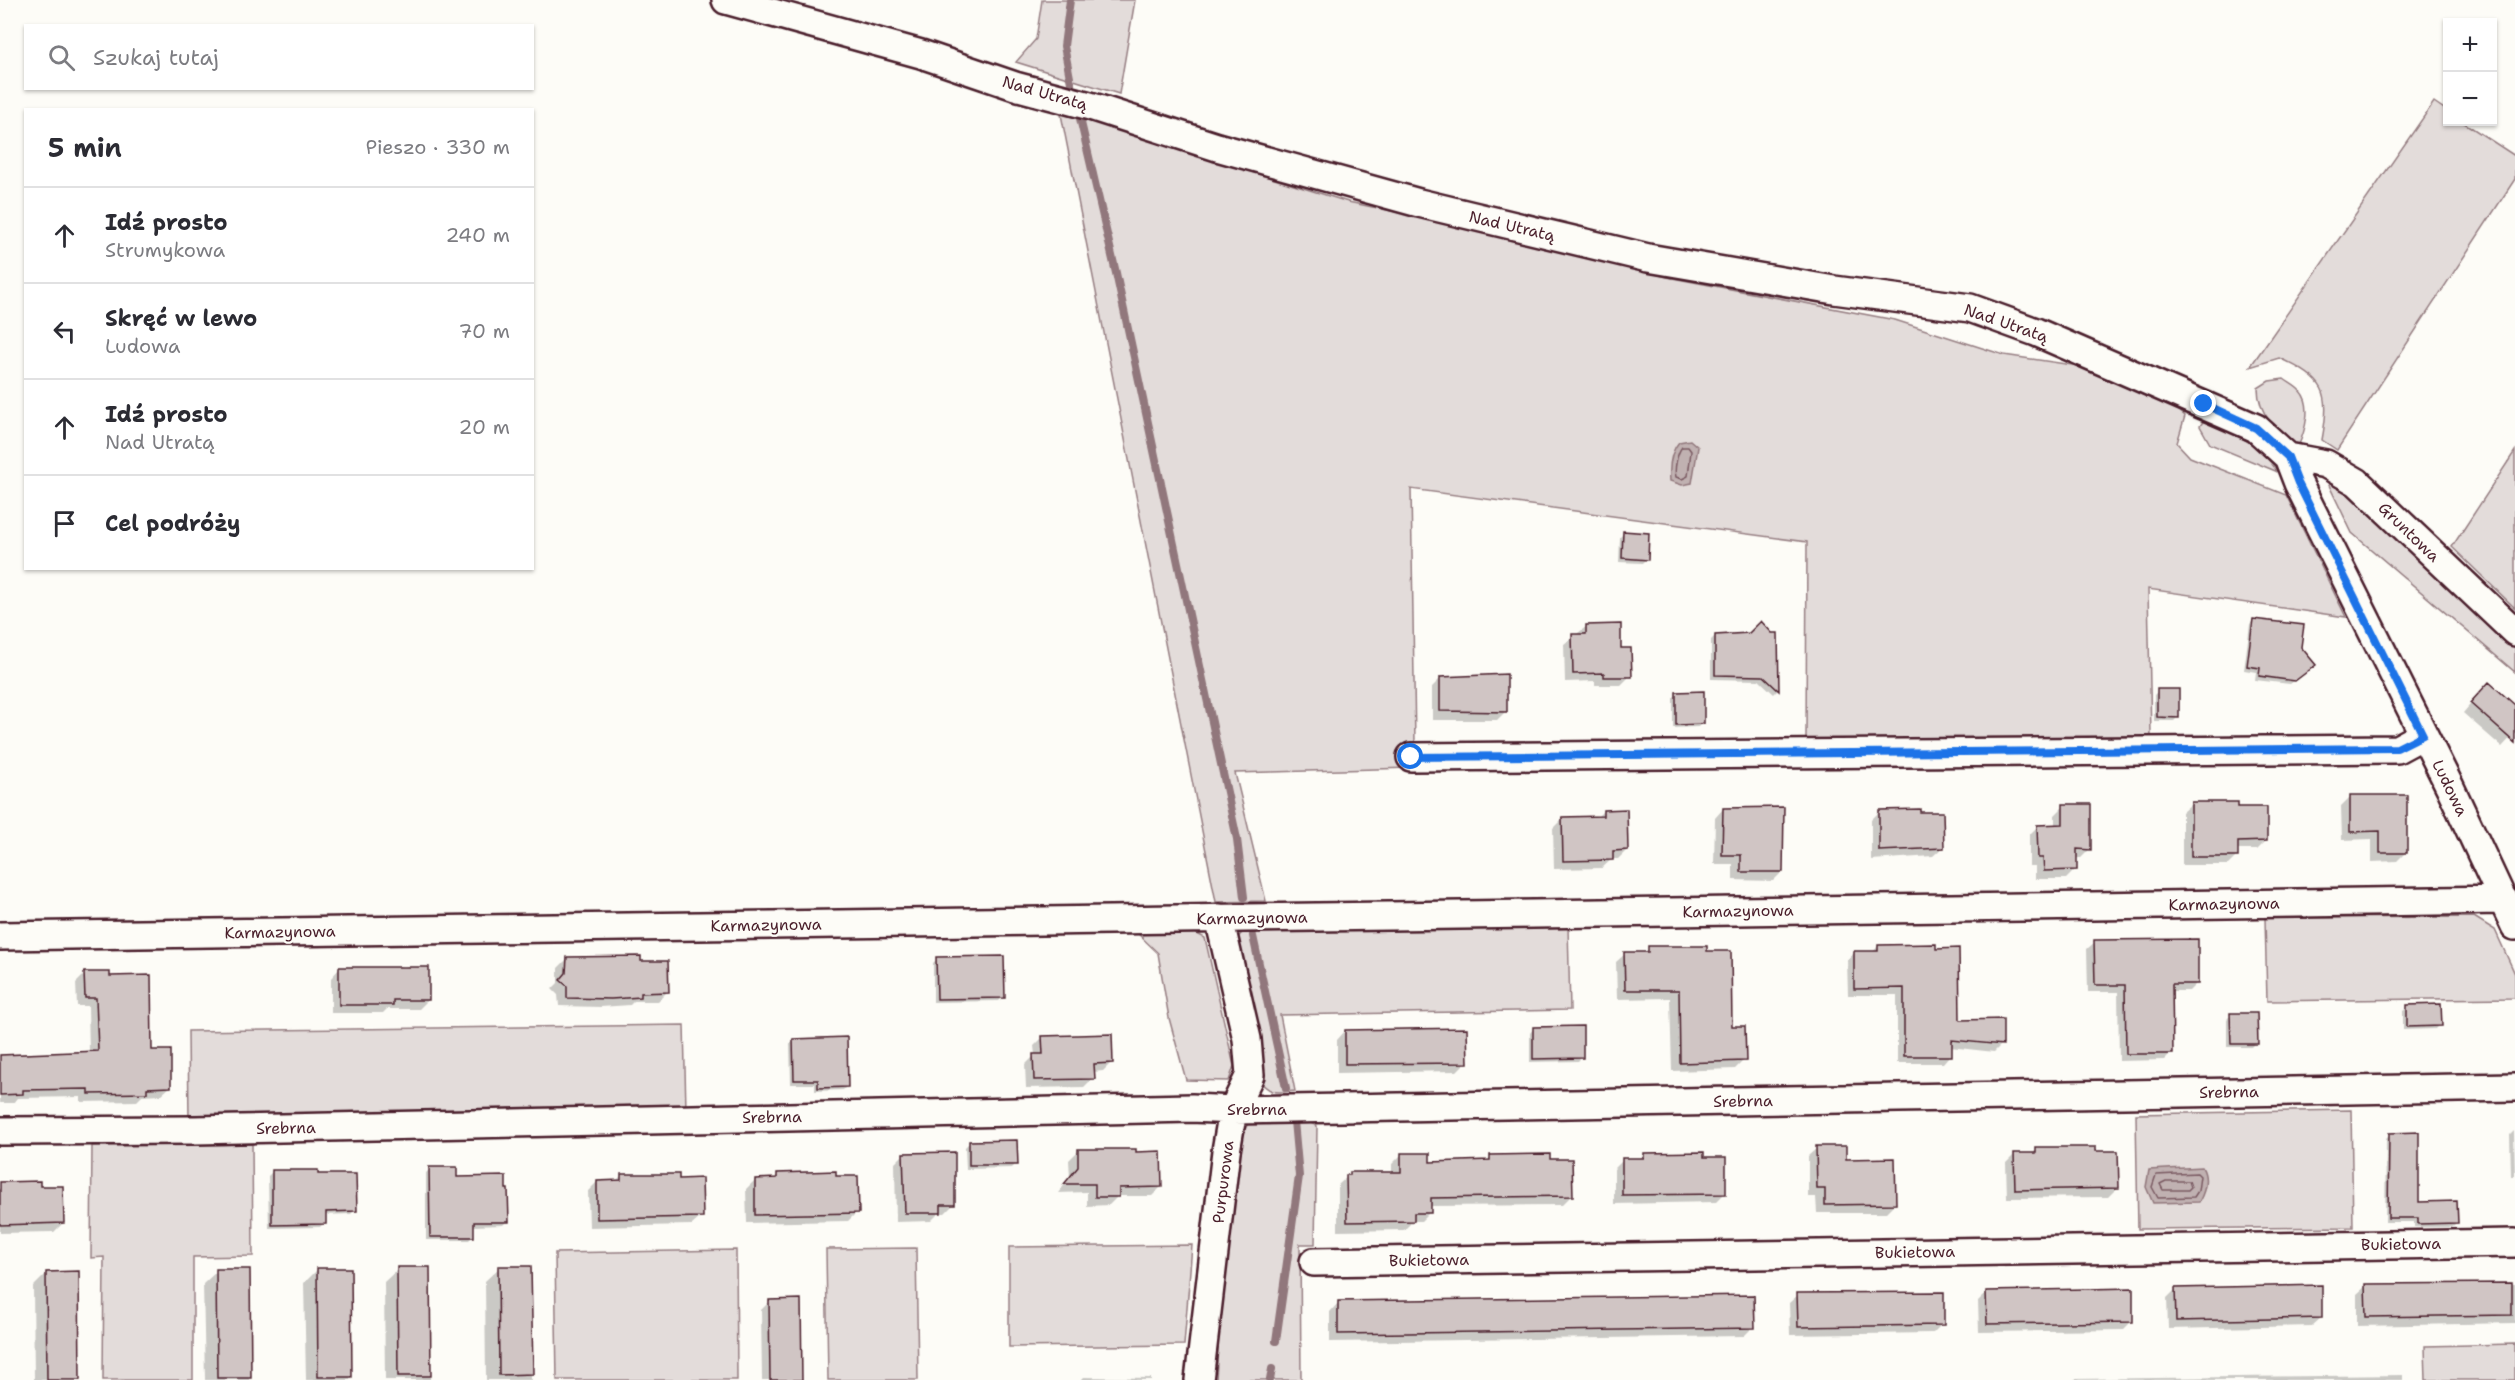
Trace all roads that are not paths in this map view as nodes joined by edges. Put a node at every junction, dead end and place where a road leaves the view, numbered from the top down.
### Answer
1 (726, 0) edge
2 (2288, 457) junction
3 (2515, 632) edge
4 (2423, 735) junction
5 (1411, 757) dead end
6 (2504, 900) junction
7 (1219, 918) junction
8 (2515, 926) edge
9 (0, 936) edge
10 (2515, 1087) edge
11 (1233, 1110) junction
12 (0, 1131) edge
13 (2515, 1243) edge
14 (1314, 1262) dead end
15 (1199, 1380) edge

1 - 2 street, Nad Utratą
2 - 3 street, Gruntowa
2 - 4 street, Ludowa
4 - 5 street
4 - 6 street, Ludowa
6 - 7 street, Karmazynowa
6 - 8 street, Ludowa
7 - 9 street, Karmazynowa
7 - 11 street, Purpurowa
10 - 11 street, Srebrna
11 - 12 street, Srebrna
11 - 15 street, Purpurowa
13 - 14 street, Bukietowa

